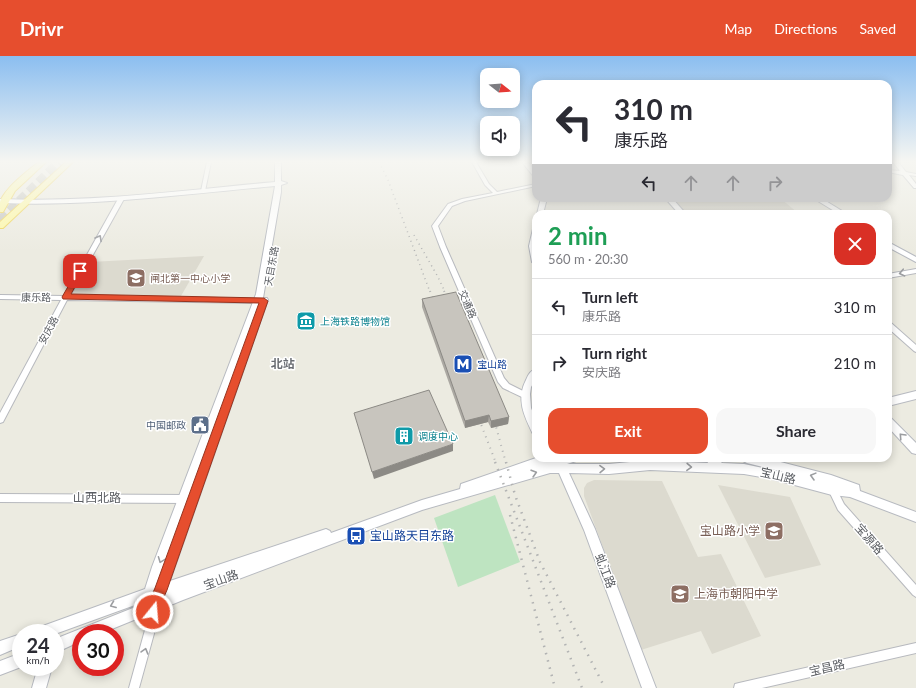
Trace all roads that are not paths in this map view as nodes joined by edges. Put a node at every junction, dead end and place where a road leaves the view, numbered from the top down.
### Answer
1 (11, 191) edge
2 (38, 191) edge
3 (197, 191) edge
4 (281, 191) edge
5 (504, 191) edge
6 (496, 193) joint
7 (121, 198) junction
8 (2, 201) edge
9 (25, 202) junction
10 (672, 202) edge
11 (815, 202) edge
12 (823, 202) edge
13 (0, 210) edge
14 (679, 210) edge
15 (828, 210) edge
16 (837, 210) edge
17 (0, 226) edge
18 (892, 241) edge
19 (892, 246) edge
20 (916, 255) edge
21 (916, 260) edge
22 (916, 271) edge
23 (892, 275) edge
24 (0, 297) edge
25 (66, 297) junction
26 (260, 301) junction
27 (892, 328) edge
28 (916, 349) edge
29 (532, 377) edge
30 (524, 395) junction
31 (916, 395) edge
32 (892, 401) edge
33 (0, 420) edge
34 (532, 422) edge
35 (892, 425) edge
36 (916, 450) edge
37 (659, 462) edge
38 (715, 462) edge
39 (767, 462) edge
40 (559, 463) edge
41 (650, 464) junction
42 (720, 468) junction
43 (831, 485) junction
44 (0, 498) edge
45 (189, 499) junction
46 (916, 512) edge
47 (916, 517) edge
48 (155, 592) junction
49 (916, 592) edge
50 (153, 606) junction
51 (108, 624) edge
52 (64, 625) edge
53 (12, 643) edge
54 (0, 648) edge
55 (916, 648) edge
56 (12, 663) edge
57 (0, 668) edge
58 (42, 676) edge
59 (39, 688) edge
60 (134, 688) edge
61 (649, 688) edge
62 (739, 688) edge

1 - 8 main road
2 - 9 main road
3 - 7 main road
4 - 26 main road, 天目东路
5 - 6 street
6 - 30 street, 交通路
7 - 9 main road
25 -> 7 street, 安庆路
8 - 9 main road
8 - 13 main road
9 - 17 main road
10 - 14 main road
11 - 15 main road
12 - 16 main road
18 - 20 main road
19 - 21 main road
22 -> 23 street
24 - 25 street, 康乐路
25 - 26 street, 康乐路
25 - 33 street, 安庆路
26 - 45 main road, 天目东路
27 - 28 street
29 - 30 main road
30 - 34 main road
31 - 32 main road
36 -> 35 main road
37 - 41 main road
38 - 42 main road
43 -> 39 main road, 宝山路
40 -> 41 main road, 宝山路
40 - 48 main road, 宝山路
50 -> 40 main road, 宝山路
40 - 61 main road, 虬江路
41 -> 42 main road, 宝山路
42 - 43 main road, 宝山路
43 - 46 main road, 宝山路
43 - 47 main road, 宝山路
43 - 49 street, 宝源路
44 - 45 street, 山西北路
45 - 48 main road, 天目东路
48 - 50 main road
48 -> 52 main road, 宝山路
50 - 51 main road, 宝山路
60 -> 50 street
53 - 54 main road
55 - 62 street, 宝昌路
56 - 57 main road
58 - 59 main road

